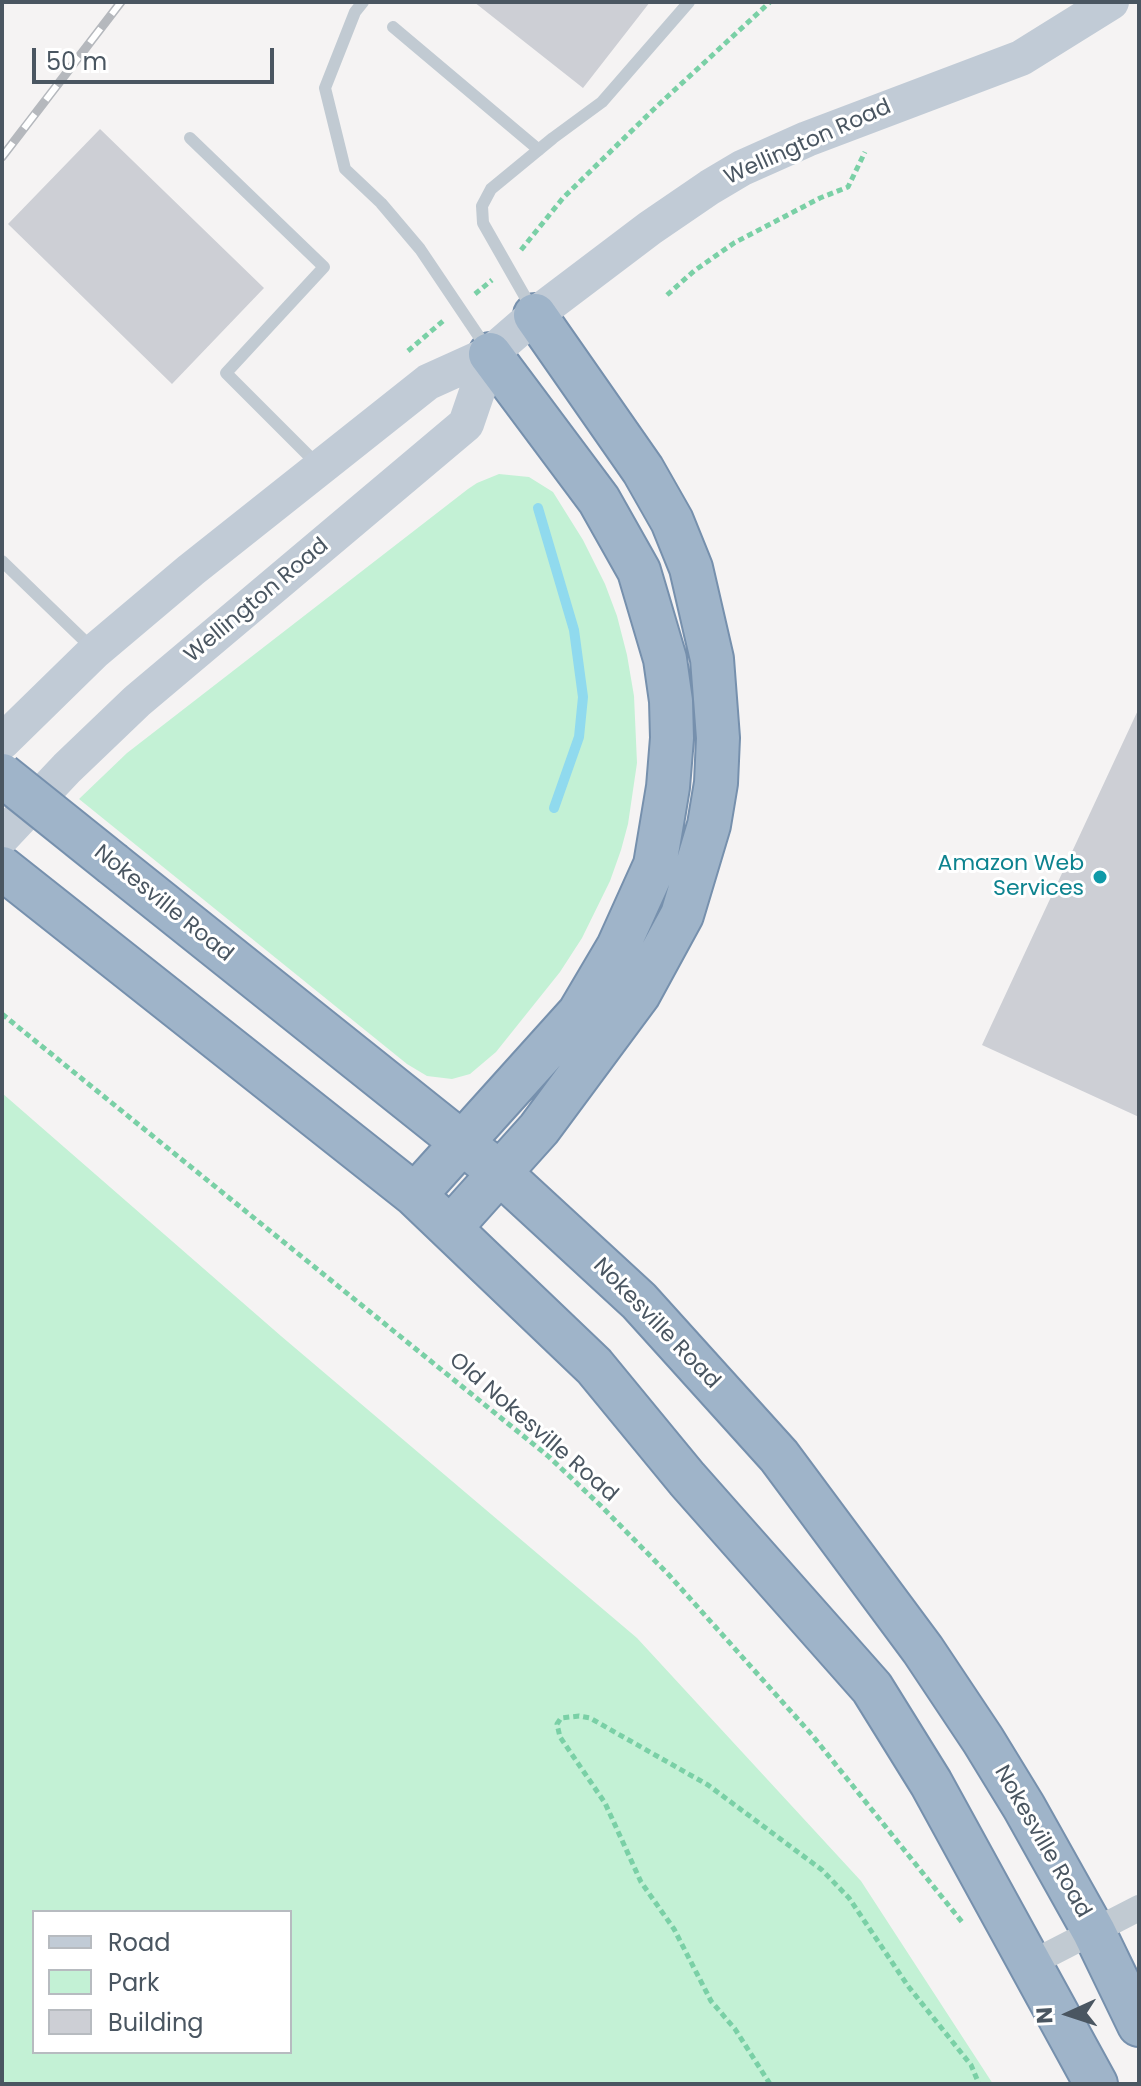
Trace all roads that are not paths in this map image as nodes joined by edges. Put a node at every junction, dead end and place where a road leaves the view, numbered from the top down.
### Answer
1 (363, 2) edge
2 (689, 2) edge
3 (1111, 2) edge
4 (393, 27) dead end
5 (190, 138) dead end
6 (539, 150) junction
7 (535, 315) junction
8 (490, 354) junction
9 (320, 467) junction
10 (2, 561) edge
11 (95, 651) junction
12 (2, 742) edge
13 (2, 775) edge
14 (2, 837) edge
15 (2, 868) edge
16 (462, 1144) junction
17 (500, 1173) junction
18 (415, 1195) junction
19 (451, 1227) junction
20 (1139, 1908) edge
21 (1094, 1932) junction
22 (1032, 1963) junction
23 (1139, 2025) edge
24 (1096, 2084) edge

1 - 8 lane
2 - 6 lane
3 - 7 main road, Wellington Road
4 - 6 lane
5 - 9 lane
6 - 7 lane
7 - 8 main road, Wellington Road
7 - 17 highway
8 - 9 main road, Wellington Road
8 - 14 main road, Wellington Road
8 - 16 highway
9 - 11 main road, Wellington Road
10 - 11 lane
11 - 12 main road, Wellington Road
13 - 16 highway, Nokesville Road, bridge
15 - 18 highway
16 - 17 highway, Nokesville Road
16 - 18 highway
17 - 19 highway
17 - 21 highway, Nokesville Road
18 - 19 highway
19 - 22 highway
20 - 21 street
21 - 22 street
21 - 23 highway, Nokesville Road
22 - 24 highway

